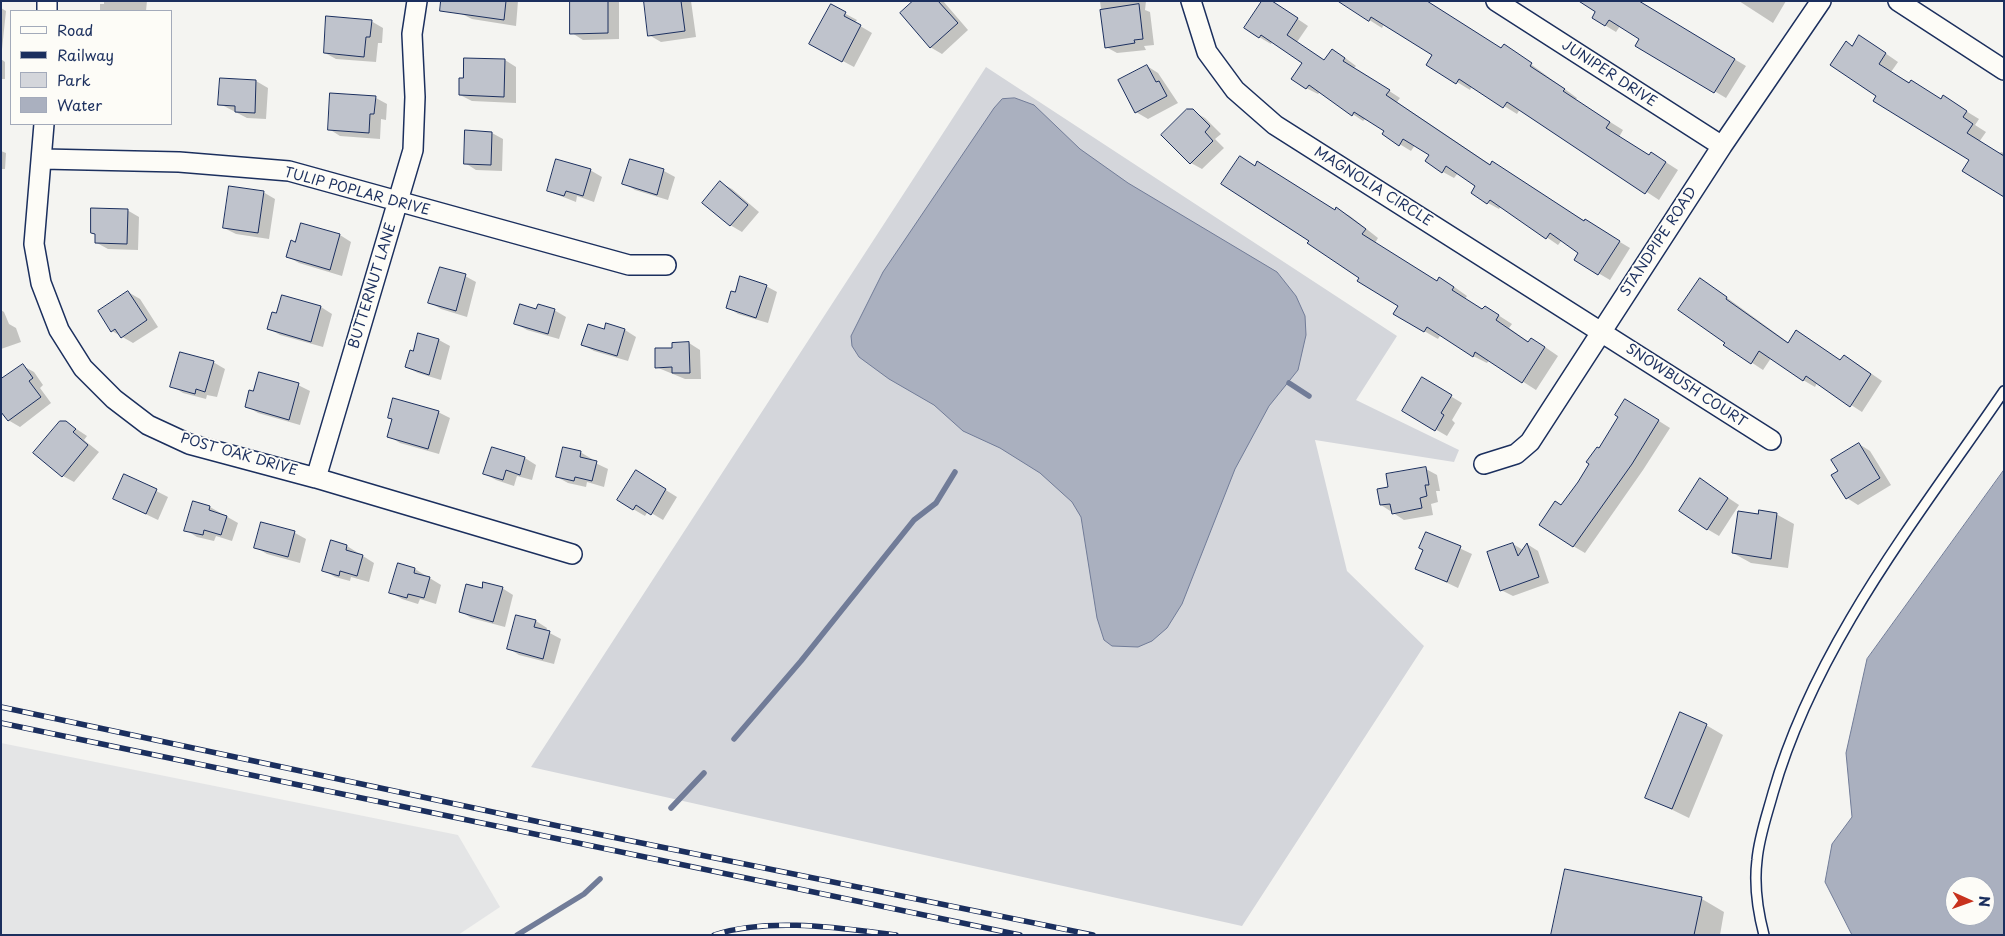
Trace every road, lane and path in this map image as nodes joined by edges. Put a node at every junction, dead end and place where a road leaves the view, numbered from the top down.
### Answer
1 (417, 1) edge
2 (1191, 1) edge
3 (1496, 1) edge
4 (1821, 1) edge
5 (1898, 1) edge
6 (2004, 70) edge
7 (44, 125) edge
8 (1722, 146) junction
9 (43, 159) junction
10 (398, 203) junction
11 (666, 265) dead end
12 (1601, 332) junction
13 (2004, 391) edge
14 (1771, 440) dead end
15 (1484, 464) dead end
16 (316, 478) junction
17 (572, 554) dead end
18 (1764, 935) edge

1 - 10 street, BUTTERNUT LANE
2 - 12 street, MAGNOLIA CIRCLE
3 - 8 street, JUNIPER DRIVE
4 - 8 street, STANDPIPE ROAD
5 - 6 street
7 - 9 street, POST OAK DRIVE
8 - 12 street, STANDPIPE ROAD
9 - 10 street, TULIP POPLAR DRIVE
9 - 16 street, POST OAK DRIVE
10 - 11 street, TULIP POPLAR DRIVE
10 - 16 street, BUTTERNUT LANE
12 - 14 street, SNOWBUSH COURT
12 - 15 street, STANDPIPE ROAD
13 - 18 lane
16 - 17 street, POST OAK DRIVE

